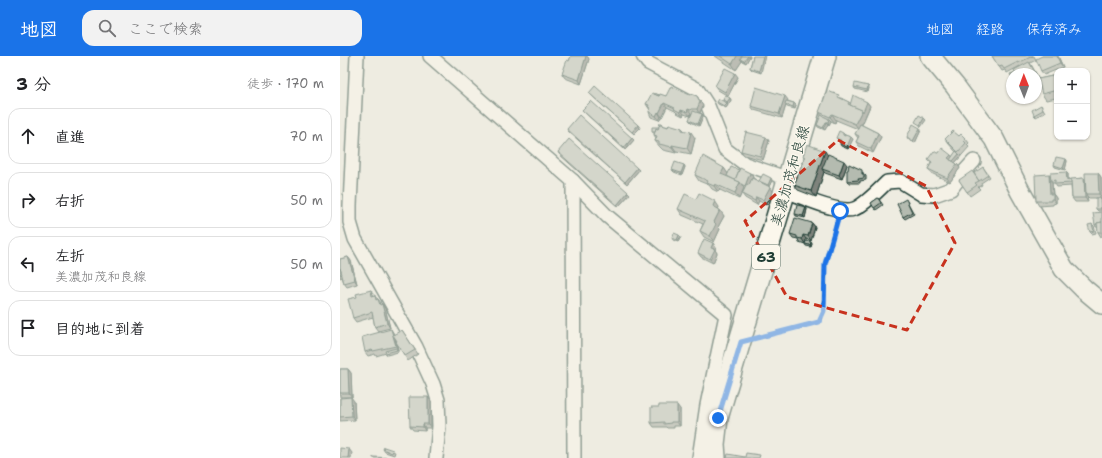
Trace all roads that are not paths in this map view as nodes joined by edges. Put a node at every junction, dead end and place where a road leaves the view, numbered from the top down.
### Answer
1 (357, 56) edge
2 (430, 56) edge
3 (643, 56) edge
4 (825, 56) edge
5 (930, 56) edge
6 (974, 161) dead end
7 (573, 181) junction
8 (788, 185) junction
9 (1102, 304) edge
10 (436, 458) edge
11 (574, 458) edge
12 (699, 458) edge
13 (715, 458) edge

1 - 10 street
2 - 7 street
3 - 8 street
4 - 8 main road, 美濃加茂和良線 / 63
5 - 9 street
6 - 8 street
7 - 11 street
7 - 12 street
8 - 13 main road, 美濃加茂和良線 / 63

